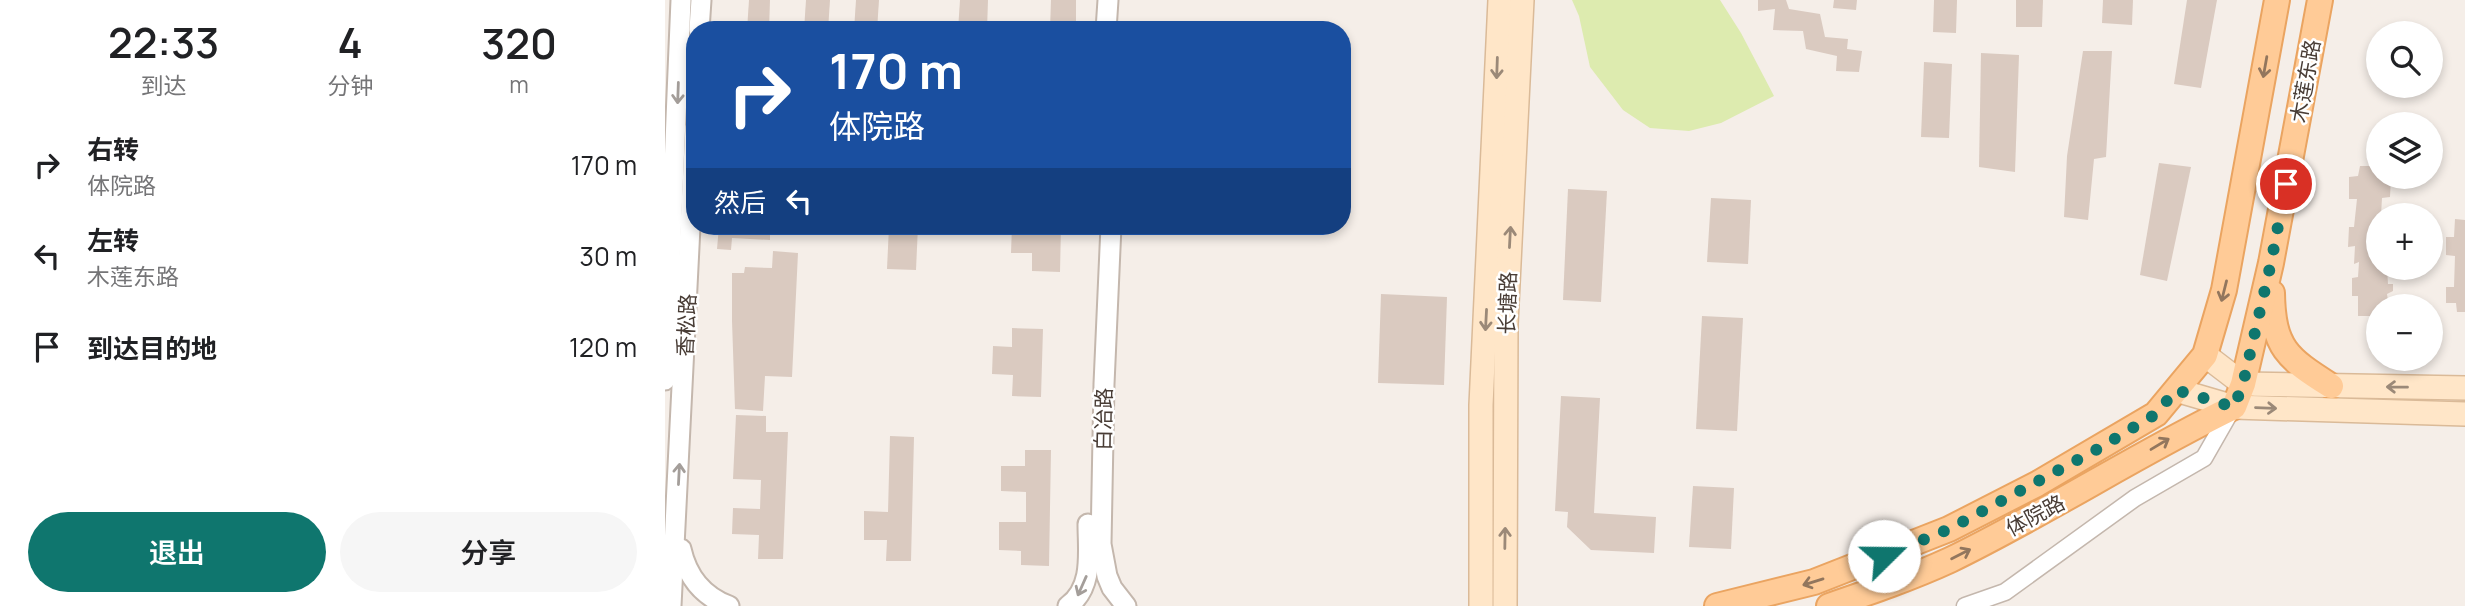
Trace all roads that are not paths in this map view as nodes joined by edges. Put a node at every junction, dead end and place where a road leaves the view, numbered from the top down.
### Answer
1 (681, 0) edge
2 (701, 0) edge
3 (1108, 0) edge
4 (1121, 0) edge
5 (1500, 0) edge
6 (1523, 0) edge
7 (2277, 0) edge
8 (2320, 0) edge
9 (700, 21) edge
10 (1107, 21) edge
11 (1120, 21) edge
12 (690, 235) edge
13 (1098, 235) edge
14 (1111, 235) edge
15 (2271, 263) junction
16 (2205, 355) junction
17 (665, 380) edge
18 (2243, 384) junction
19 (2331, 386) junction
20 (2465, 388) edge
21 (2176, 390) junction
22 (2234, 407) junction
23 (2465, 414) edge
24 (676, 526) junction
25 (671, 606) edge
26 (729, 606) edge
27 (1068, 606) edge
28 (1126, 606) edge
29 (1481, 606) edge
30 (1505, 606) edge
31 (1717, 606) edge
32 (1829, 606) edge
33 (1965, 606) edge

1 -> 17 street, 香松路
2 - 9 street
3 - 10 street
4 - 11 street
5 -> 29 main road, 长塘路
30 -> 6 main road, 长塘路
7 -> 16 main road, 木莲东路
8 - 15 main road, 木莲东路
24 -> 12 street, 香松路
13 -> 27 street, 白冶路
14 - 28 street, 白冶路
15 - 18 main road, 木莲东路
15 - 19 main road
16 - 18 main road
16 - 21 main road, 体院路
18 - 19 main road
18 - 22 main road, 木莲东路
20 -> 19 main road
21 - 22 main road, 体院路
21 -> 31 main road, 体院路
22 -> 23 main road, 体院路
32 -> 22 main road, 体院路
22 - 33 street
24 - 25 street, 香松路
24 - 26 street

